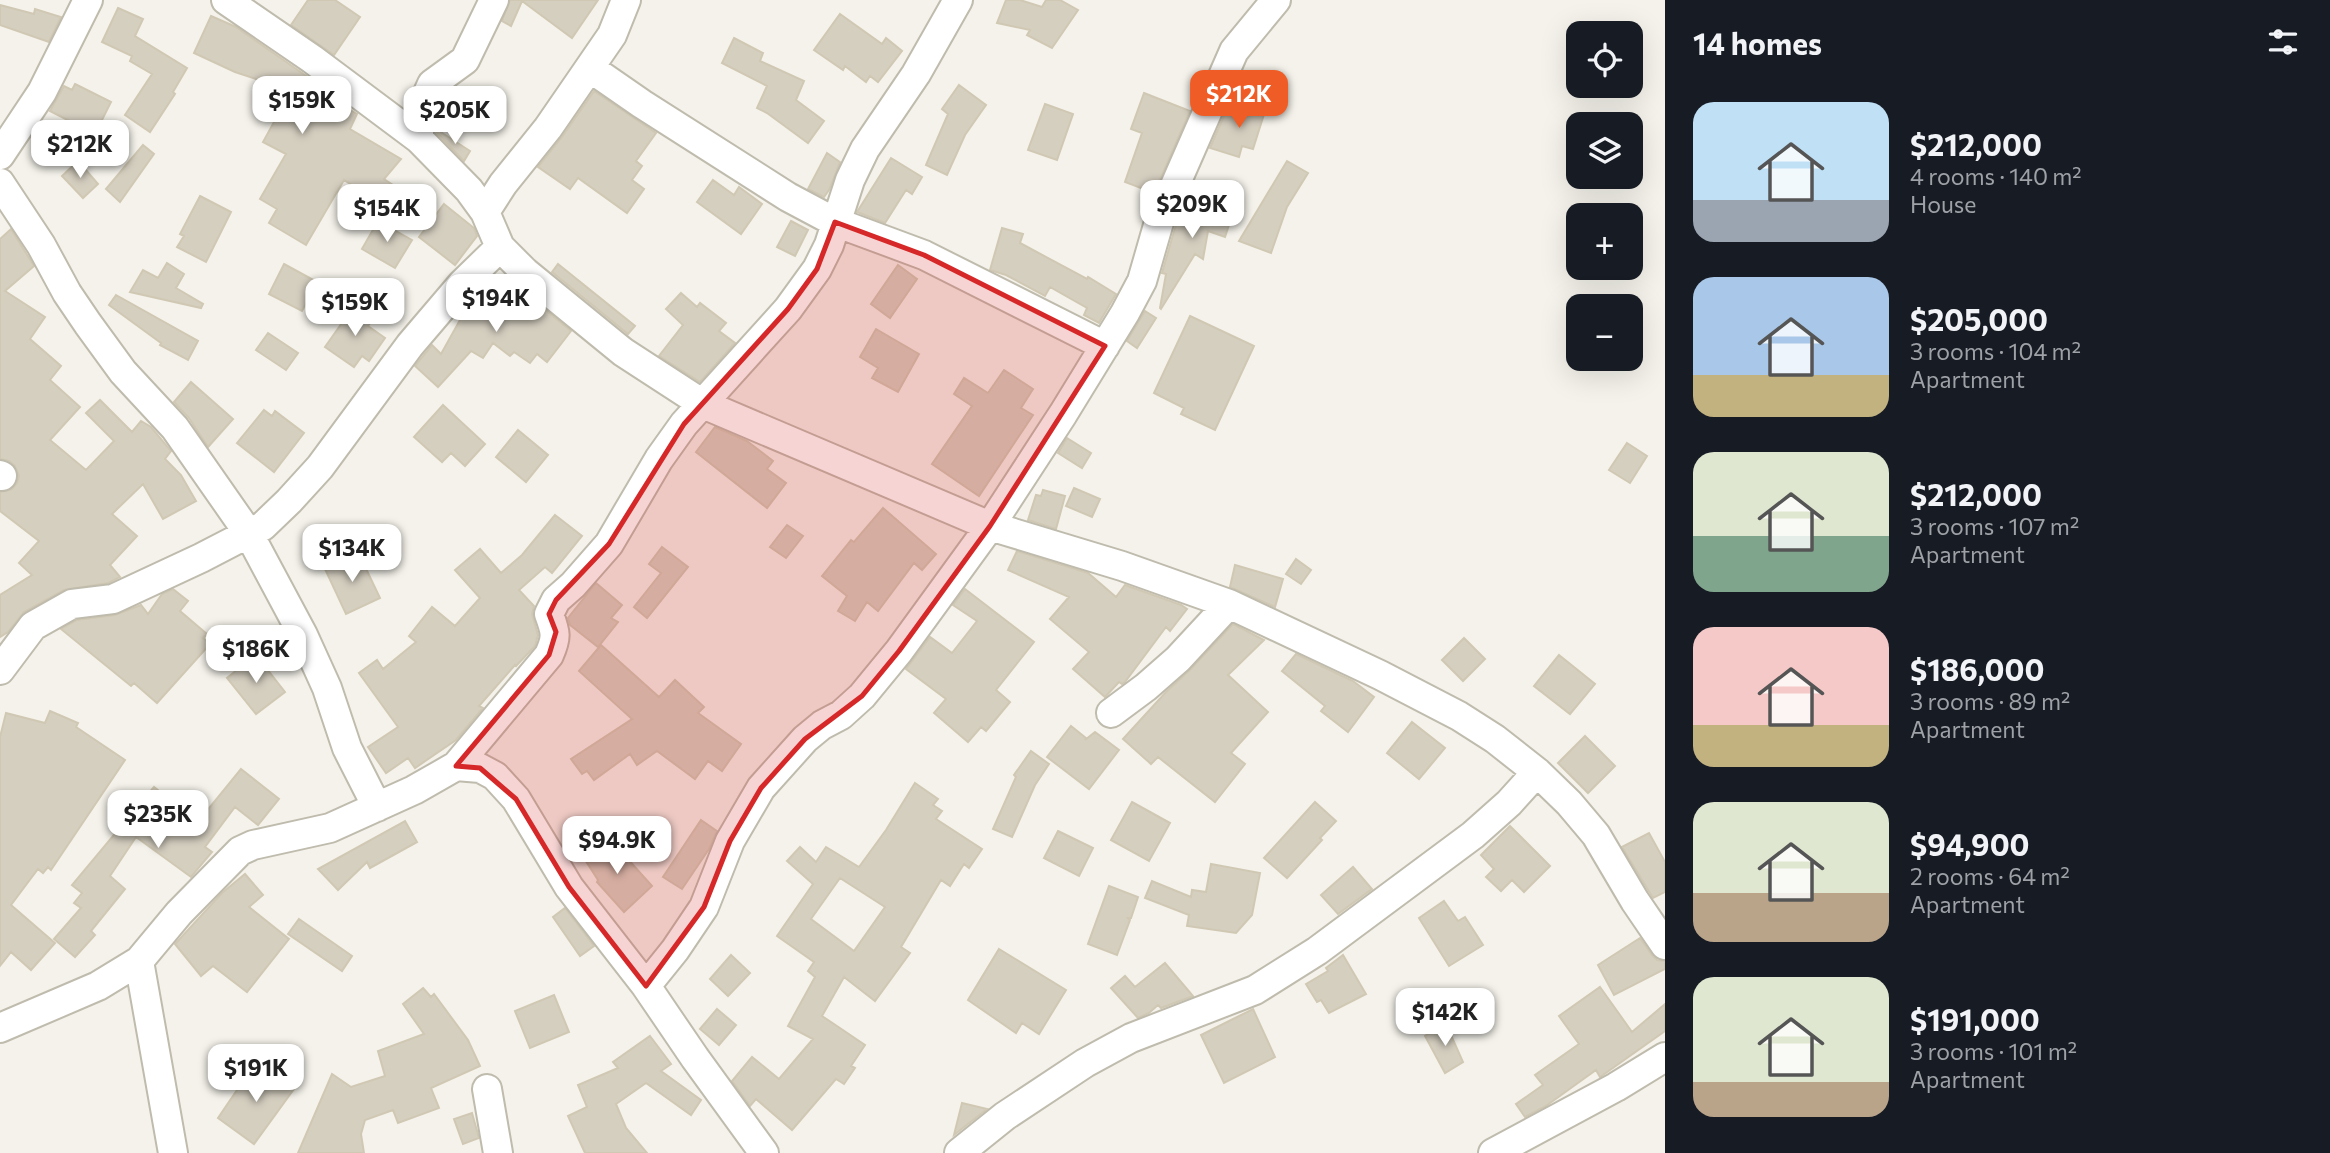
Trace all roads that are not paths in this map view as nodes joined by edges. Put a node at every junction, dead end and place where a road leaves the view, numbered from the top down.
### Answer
1 (88, 0) edge
2 (226, 0) edge
3 (495, 0) edge
4 (626, 0) edge
5 (958, 0) edge
6 (1276, 0) edge
7 (590, 68) junction
8 (419, 139) junction
9 (0, 155) edge
10 (4, 201) edge
11 (485, 212) junction
12 (835, 222) junction
13 (500, 247) junction
14 (1105, 346) junction
15 (703, 404) junction
16 (990, 526) junction
17 (249, 534) junction
18 (1229, 604) junction
19 (0, 670) edge
20 (1111, 713) dead end
21 (456, 766) junction
22 (1537, 772) junction
23 (377, 807) junction
24 (1665, 946) edge
25 (139, 961) junction
26 (646, 986) junction
27 (0, 1028) edge
28 (1665, 1057) edge
29 (487, 1089) dead end
30 (173, 1153) edge
31 (498, 1153) edge
32 (764, 1153) edge
33 (959, 1153) edge
34 (1493, 1153) edge

1 - 9 street
2 - 8 street
3 - 8 street
4 - 7 street
5 - 12 street
6 - 14 street
7 - 11 street
7 - 12 street
8 - 11 street
10 - 17 street
11 - 13 street
12 - 14 street
12 - 15 street
13 - 15 street
13 - 17 street
14 - 16 street
15 - 16 street
15 - 21 street
16 - 18 street
16 - 26 street
17 - 19 street
17 - 23 street
18 - 20 street
18 - 22 street
21 - 23 street
21 - 26 street
22 - 24 street
22 - 33 street
23 - 25 street
25 - 27 street
25 - 30 street
26 - 32 street
28 - 34 street
29 - 31 street

